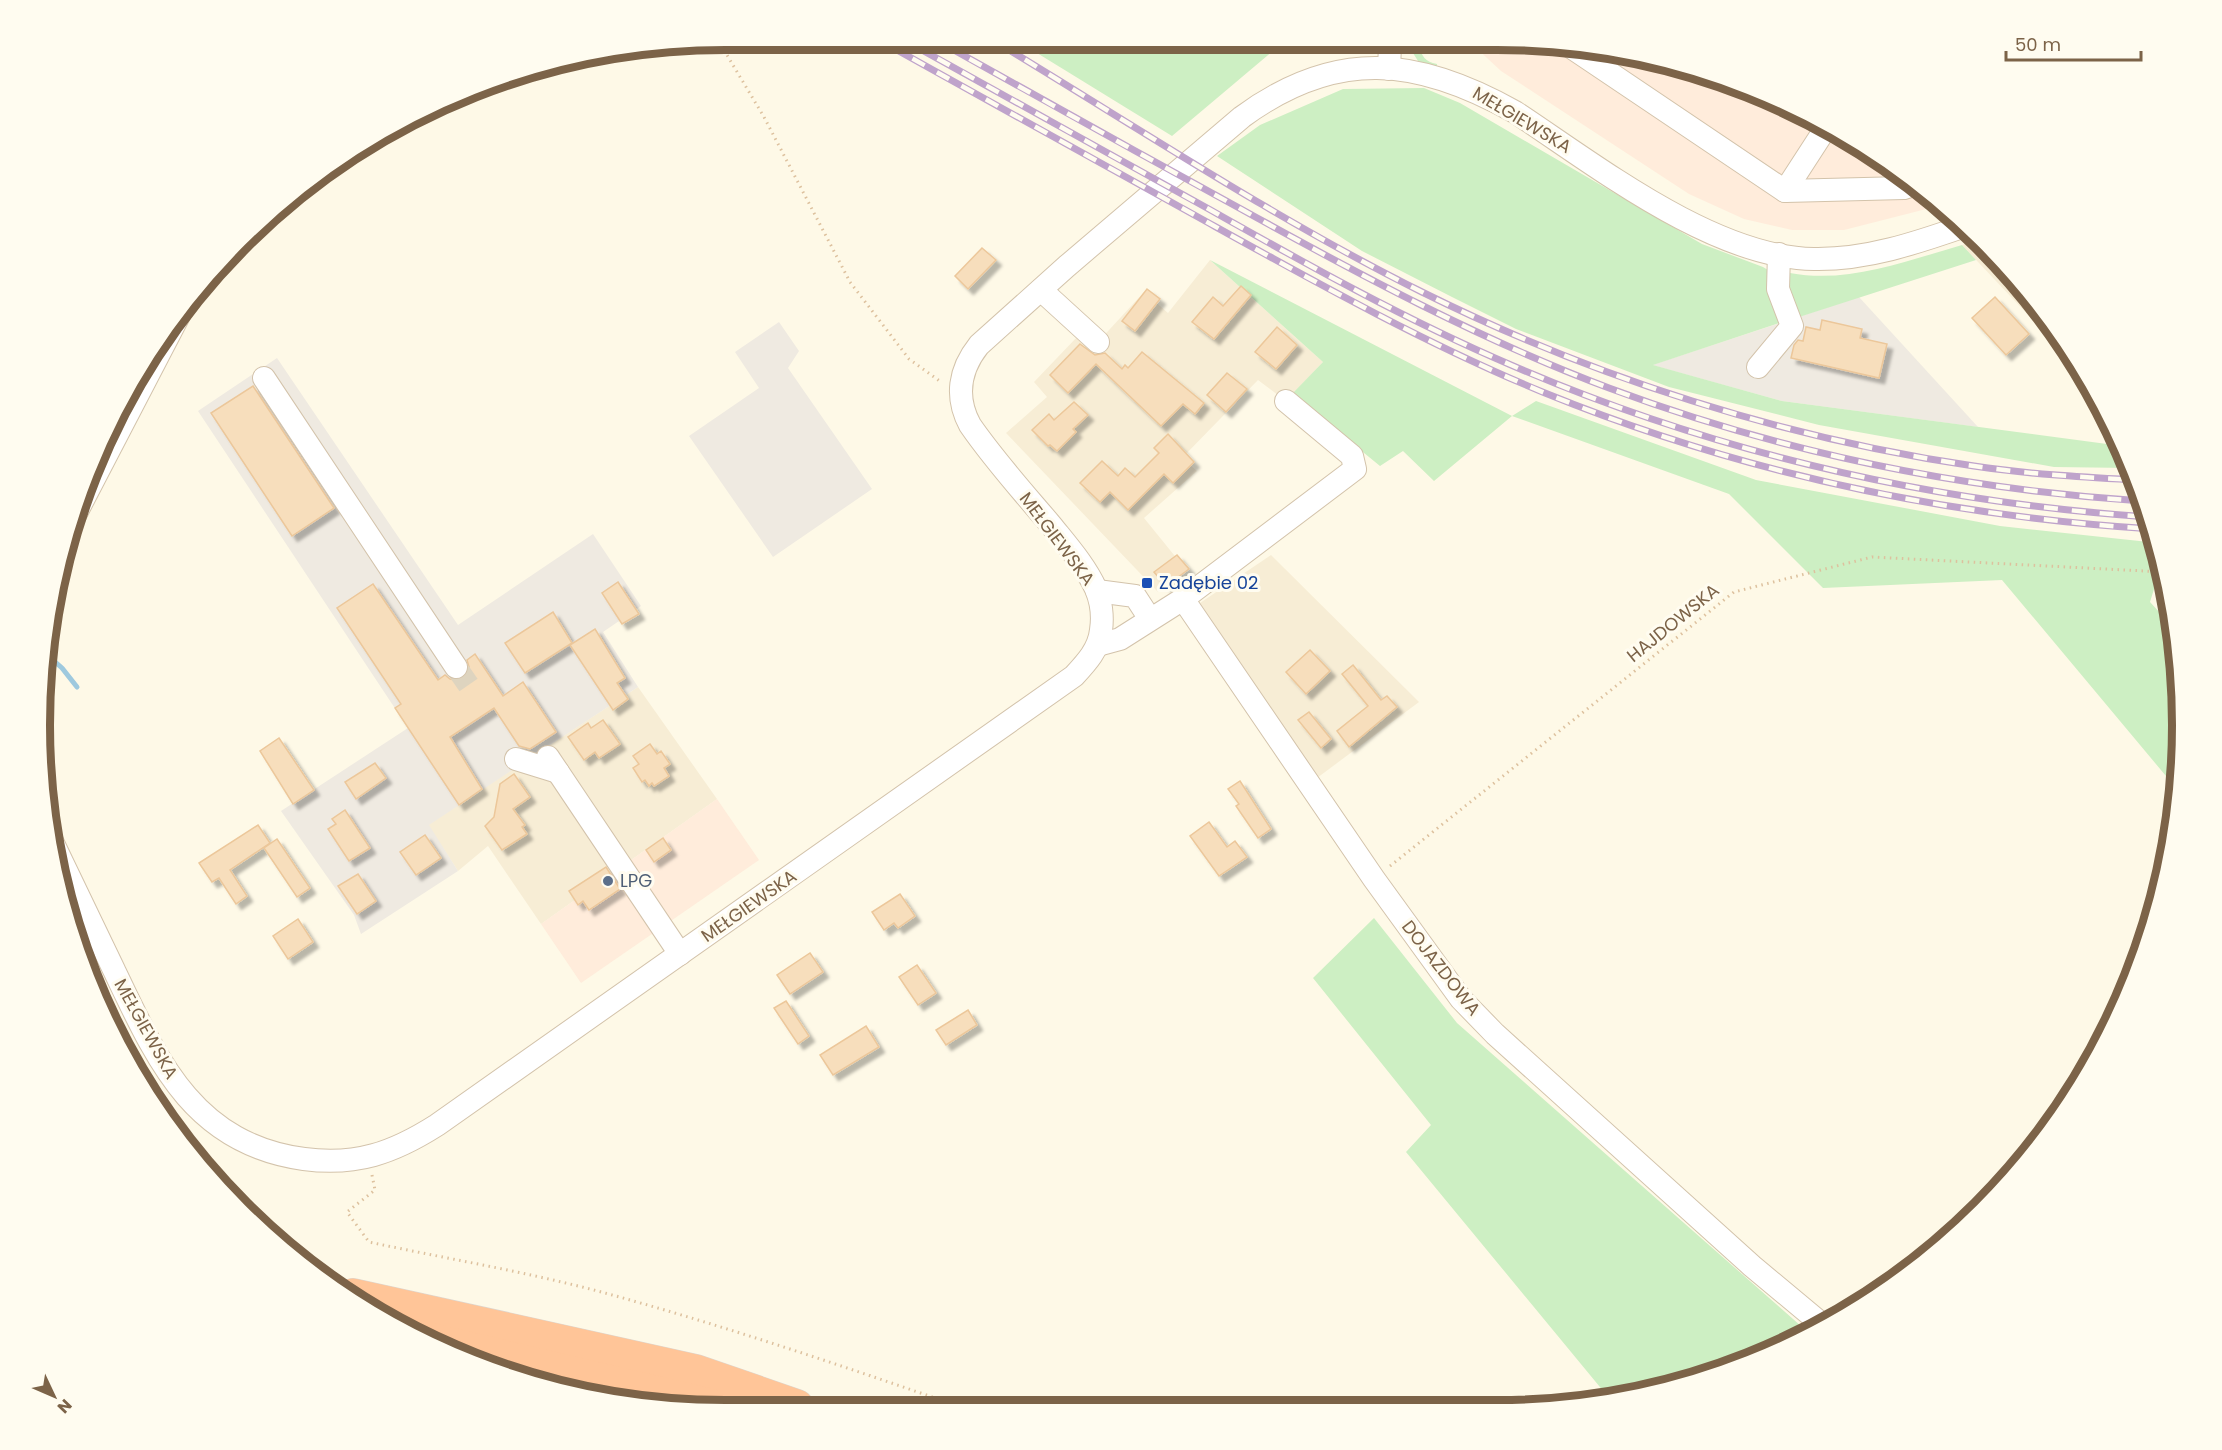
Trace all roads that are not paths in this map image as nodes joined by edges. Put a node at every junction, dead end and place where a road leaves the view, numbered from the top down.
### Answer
1 (1390, 50) edge
2 (1592, 56) edge
3 (1389, 69) junction
4 (1820, 137) dead end
5 (1906, 187) edge
6 (1785, 191) junction
7 (1955, 229) edge
8 (1779, 254) junction
9 (1041, 290) junction
10 (1098, 342) dead end
11 (1758, 367) dead end
12 (151, 370) edge
13 (264, 378) dead end
14 (1286, 401) dead end
15 (103, 461) edge
16 (1097, 591) junction
17 (1183, 599) junction
18 (1150, 619) junction
19 (1098, 645) junction
20 (456, 667) tunnel mouth
21 (516, 759) dead end
22 (65, 867) edge
23 (680, 954) junction
24 (377, 1304) edge
25 (386, 1309) edge
26 (1817, 1320) edge
27 (413, 1322) edge
28 (686, 1399) edge
29 (780, 1400) edge

1 - 3 street
2 - 6 street
3 - 8 street, MEŁGIEWSKA
3 - 9 street, MEŁGIEWSKA
4 - 6 street
5 - 6 street
7 - 8 street, MEŁGIEWSKA
8 - 11 street
9 - 10 street
9 - 16 street, MEŁGIEWSKA
12 - 15 street
13 - 20 street
14 - 17 street
16 - 18 street
16 - 19 street, MEŁGIEWSKA
17 - 18 street
17 - 26 street, DOJAZDOWA
18 - 19 street
19 - 23 street, MEŁGIEWSKA
21 - 23 street
22 - 23 street, MEŁGIEWSKA
24 - 27 highway
25 - 27 highway
27 - 28 highway
27 - 29 highway

